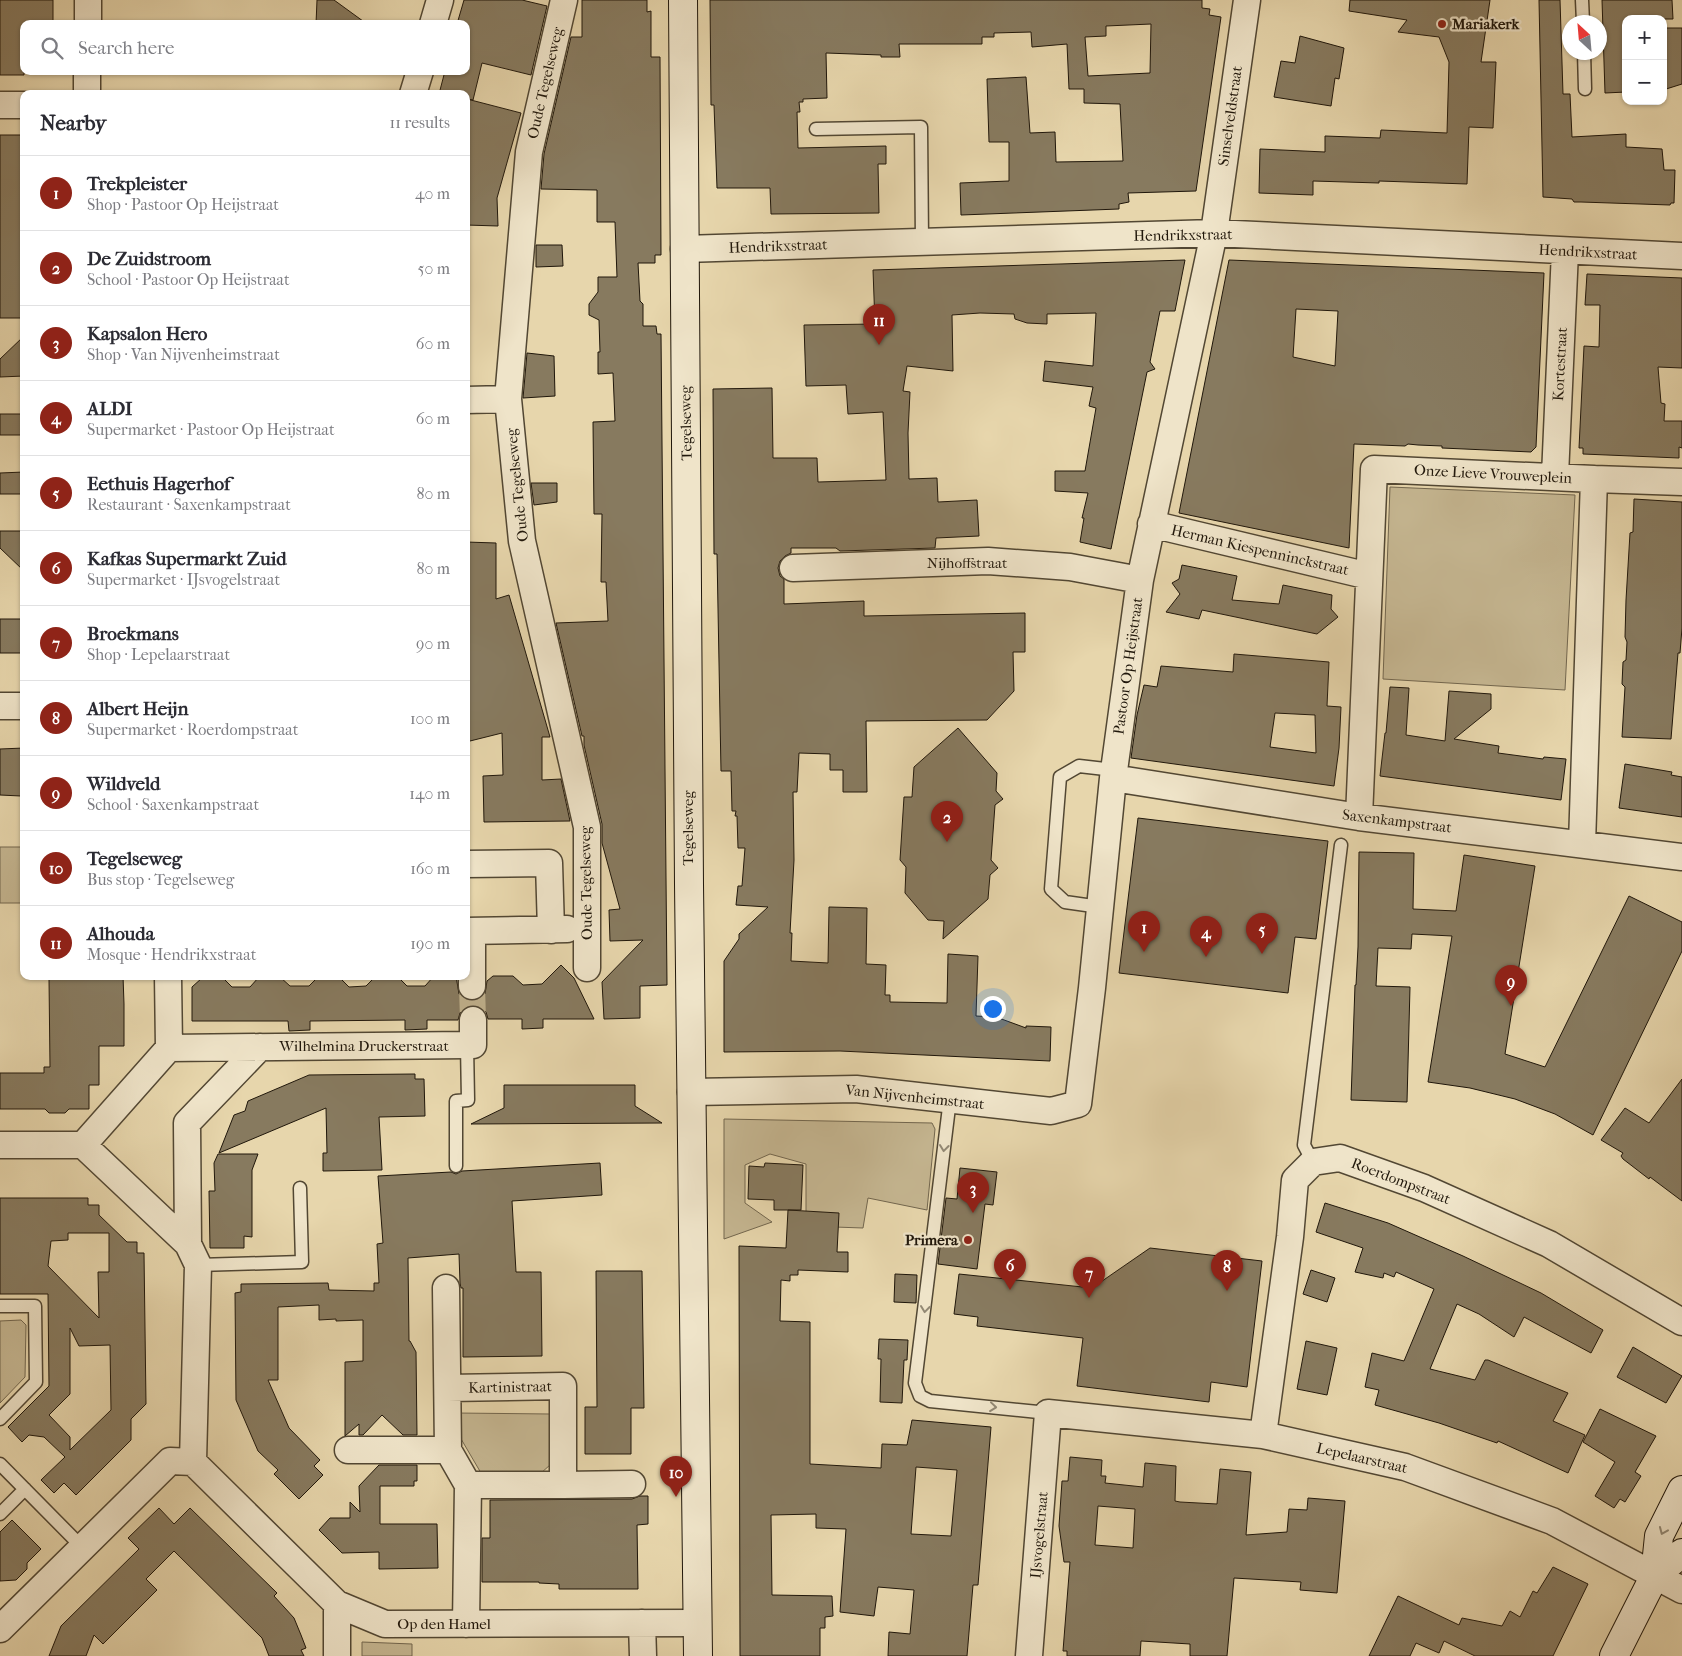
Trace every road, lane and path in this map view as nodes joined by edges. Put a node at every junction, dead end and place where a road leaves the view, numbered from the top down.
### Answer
1 (88, 0) edge
2 (440, 0) edge
3 (564, 0) edge
4 (683, 0) edge
5 (1247, 0) edge
6 (1582, 0) edge
7 (1583, 15) edge
8 (88, 20) edge
9 (434, 20) edge
10 (1584, 60) edge
11 (88, 75) edge
12 (419, 75) edge
13 (1585, 89) dead end
14 (87, 90) edge
15 (414, 90) edge
16 (0, 105) edge
17 (20, 105) edge
18 (816, 129) dead end
19 (1214, 233) junction
20 (922, 242) junction
21 (684, 249) junction
22 (1565, 251) junction
23 (1682, 256) edge
24 (470, 400) edge
25 (508, 400) junction
26 (1554, 476) junction
27 (1594, 479) junction
28 (1682, 482) edge
29 (1151, 524) junction
30 (793, 568) dead end
31 (1369, 576) junction
32 (1140, 580) junction
33 (0, 706) edge
34 (20, 706) edge
35 (1113, 774) junction
36 (1358, 817) junction
37 (1582, 844) junction
38 (1342, 845) dead end
39 (1682, 857) edge
40 (470, 864) edge
41 (1100, 907) junction
42 (587, 929) junction
43 (550, 930) junction
44 (470, 931) edge
45 (470, 949) edge
46 (588, 968) dead end
47 (168, 980) edge
48 (472, 986) tunnel mouth
49 (473, 1020) tunnel mouth
50 (470, 1045) junction
51 (260, 1047) junction
52 (169, 1048) junction
53 (691, 1092) junction
54 (950, 1099) junction
55 (1078, 1104) joint
56 (82, 1144) junction
57 (0, 1145) edge
58 (1313, 1162) junction
59 (456, 1166) dead end
60 (300, 1188) dead end
61 (193, 1254) junction
62 (446, 1288) dead end
63 (0, 1306) edge
64 (1682, 1322) edge
65 (448, 1388) junction
66 (1048, 1413) junction
67 (0, 1419) edge
68 (1263, 1436) junction
69 (348, 1450) dead end
70 (448, 1450) junction
71 (193, 1462) junction
72 (0, 1464) edge
73 (563, 1484) junction
74 (632, 1484) dead end
75 (468, 1485) junction
76 (25, 1489) junction
77 (1682, 1490) edge
78 (0, 1514) edge
79 (82, 1547) junction
80 (1682, 1553) edge
81 (1655, 1575) junction
82 (1682, 1590) edge
83 (337, 1604) junction
84 (642, 1623) junction
85 (697, 1623) junction
86 (466, 1624) junction
87 (0, 1629) edge
88 (337, 1656) edge
89 (643, 1656) edge
90 (698, 1656) edge
91 (1029, 1656) edge
92 (1614, 1656) edge

1 - 8 street
2 - 9 street
3 - 25 street, Oude Tegelseweg
4 - 21 street, Tegelseweg
5 - 19 street, Sinselveldstraat
6 - 7 lane
10 - 13 lane
11 - 14 street
12 - 15 street
16 - 17 street
18 - 20 lane
19 - 20 street, Hendrikxstraat
19 - 22 street, Hendrikxstraat
19 - 29 street, Pastoor Op Heijstraat
20 - 21 street, Hendrikxstraat
21 - 53 street, Tegelseweg
22 - 23 street, Hendrikxstraat
22 - 26 street, Kortestraat
24 - 25 street
25 - 42 street, Oude Tegelseweg
26 - 27 street, Onze Lieve Vrouweplein
26 - 31 street, Onze Lieve Vrouweplein
27 - 28 street
27 - 37 street, Onze Lieve Vrouweplein
29 - 31 street, Herman Kiespenninckstraat
29 - 32 street, Pastoor Op Heijstraat
30 - 32 street, Nijhoffstraat
31 - 36 street, Onze Lieve Vrouweplein
32 - 35 street, Pastoor Op Heijstraat
33 - 34 street
35 - 36 street, Saxenkampstraat
35 - 41 street, Pastoor Op Heijstraat
35 - 41 lane
36 - 37 street, Saxenkampstraat
37 - 39 street, Saxenkampstraat
38 - 58 lane
40 - 43 street
41 - 55 street, Pastoor Op Heijstraat
42 - 43 street
42 - 46 street, Oude Tegelseweg
43 - 44 street
45 - 48 street
47 - 52 street
49 - 50 street
50 - 51 street, Wilhelmina Druckerstraat
50 - 59 lane
51 - 52 street, Wilhelmina Druckerstraat
51 - 61 street, Wilhelmina Druckerstraat
52 - 56 street
53 - 54 street, Van Nijvenheimstraat
53 - 85 street, Tegelseweg
54 - 55 street, Van Nijvenheimstraat
54 -> 66 lane
56 - 57 street
56 - 61 street
58 - 64 street, Roerdompstraat
58 - 68 street
60 - 61 lane
61 - 71 street
62 - 65 street, Kartinistraat
63 - 67 lane
65 - 70 street, Kartinistraat
65 - 73 street, Kartinistraat
66 - 68 street, Lepelaarstraat
66 - 91 street, IJsvogelstraat
68 - 81 street, Lepelaarstraat
69 - 70 street
70 - 75 street, Kartinistraat
71 - 79 street
71 - 83 street, Op den Hamel
72 - 76 lane
73 - 74 street
73 - 75 street
75 - 86 street
76 - 78 lane
76 - 79 lane
77 -> 81 street
79 - 87 street
80 - 81 street
81 - 82 street, Lepelaarstraat
81 - 92 street
83 - 86 street, Op den Hamel
83 - 88 street
84 - 85 street, Op den Hamel
84 - 86 street, Op den Hamel
84 - 89 street
85 - 90 street, Tegelseweg

